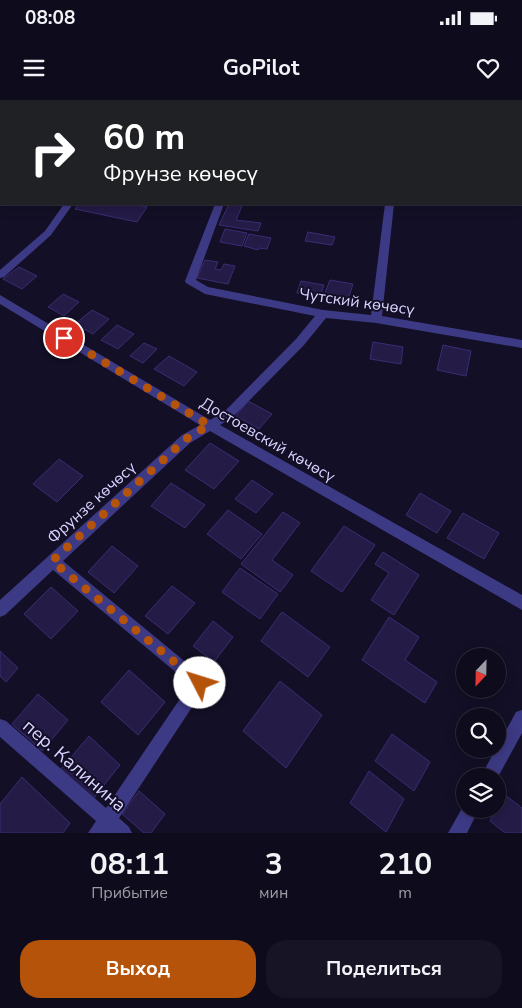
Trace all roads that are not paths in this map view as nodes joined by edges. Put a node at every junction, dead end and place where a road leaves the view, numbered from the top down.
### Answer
1 (67, 205) edge
2 (219, 205) edge
3 (390, 205) edge
4 (0, 275) edge
5 (0, 299) edge
6 (323, 314) junction
7 (376, 319) junction
8 (522, 344) edge
9 (209, 425) junction
10 (52, 561) junction
11 (522, 603) edge
12 (0, 610) edge
13 (522, 718) edge
14 (0, 727) edge
15 (494, 768) edge
16 (466, 818) edge
17 (108, 820) junction
18 (96, 833) edge
19 (123, 833) edge
20 (457, 833) edge

1 - 4 street
2 - 6 street, Чутский көчөсү
3 - 7 street
5 - 9 street, Достоевский көчөсү
6 - 7 street, Чутский көчөсү
6 - 9 street, Фрунзе көчөсү
7 - 8 street, Чутский көчөсү
9 - 10 street, Фрунзе көчөсү
9 - 11 street, Достоевский көчөсү
10 - 12 street, Фрунзе көчөсү
10 - 17 street
13 - 15 street
14 - 17 street, пер. Калинина
16 - 20 street
17 - 18 street
17 - 19 street, пер. Калинина

